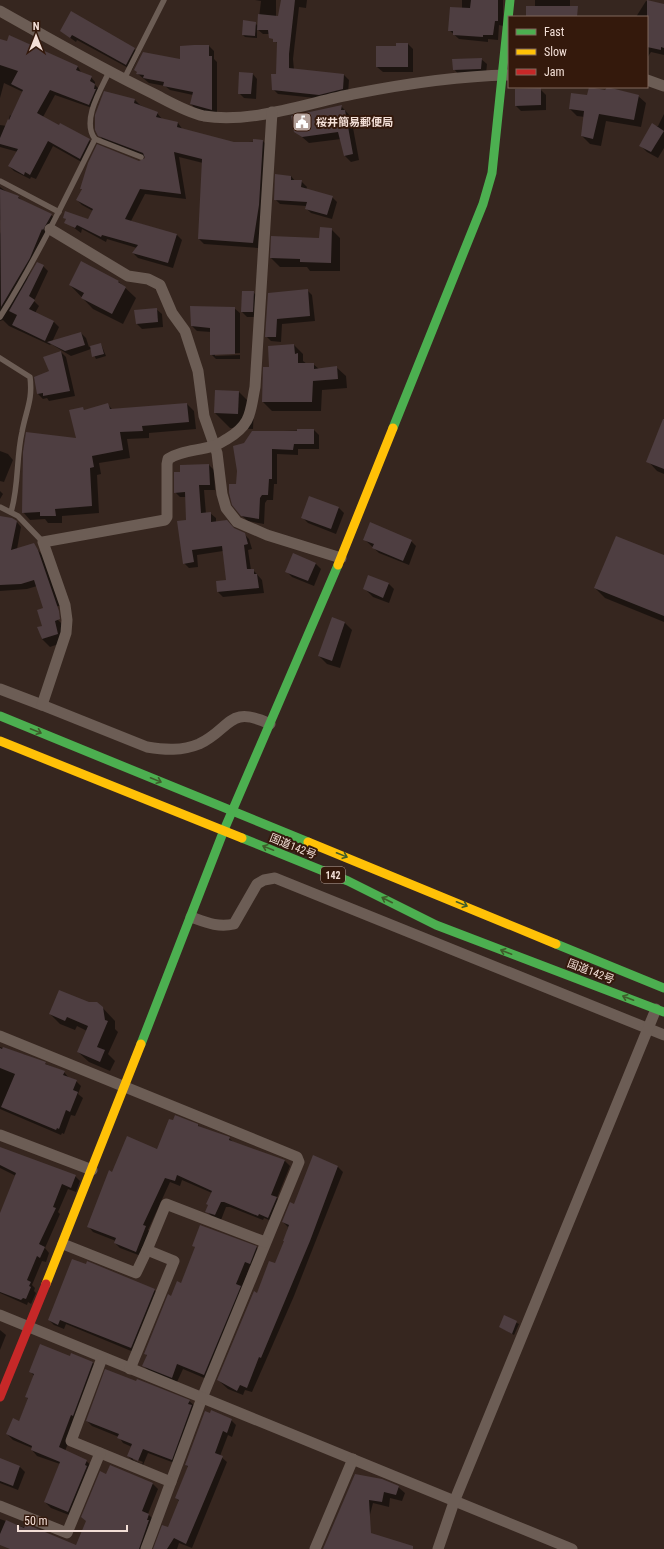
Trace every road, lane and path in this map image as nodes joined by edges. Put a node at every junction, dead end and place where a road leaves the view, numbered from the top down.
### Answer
1 (164, 0) edge
2 (510, 0) edge
3 (0, 11) edge
4 (509, 16) edge
5 (508, 30) edge
6 (109, 72) junction
7 (505, 75) edge
8 (124, 80) junction
9 (648, 80) edge
10 (664, 86) edge
11 (272, 112) junction
12 (95, 139) junction
13 (141, 157) dead end
14 (0, 181) edge
15 (59, 212) junction
16 (50, 229) junction
17 (0, 318) edge
18 (0, 358) edge
19 (214, 446) junction
20 (0, 507) edge
21 (11, 512) junction
22 (44, 542) junction
23 (341, 558) junction
24 (0, 689) edge
25 (42, 705) junction
26 (0, 716) edge
27 (270, 724) junction
28 (0, 741) edge
29 (232, 811) junction
30 (224, 830) junction
31 (191, 917) junction
32 (664, 988) edge
33 (660, 1011) edge
34 (647, 1028) junction
35 (664, 1035) edge
36 (0, 1036) edge
37 (125, 1086) junction
38 (0, 1134) edge
39 (92, 1170) junction
40 (265, 1242) junction
41 (63, 1244) junction
42 (147, 1250) junction
43 (0, 1315) edge
44 (28, 1326) junction
45 (102, 1358) junction
46 (130, 1369) junction
47 (0, 1397) edge
48 (202, 1398) junction
49 (100, 1453) junction
50 (353, 1459) junction
51 (171, 1482) junction
52 (454, 1502) junction
53 (0, 1506) edge
54 (146, 1549) edge
55 (315, 1549) edge
56 (438, 1549) edge
57 (572, 1549) edge

1 - 8 lane
2 - 4 main road
3 - 6 street
5 - 7 main road
6 - 8 street
6 - 12 lane
7 - 11 street
7 - 23 main road
8 - 11 street
9 - 10 street
11 - 19 street
12 - 13 lane
12 - 15 lane
14 - 15 lane
15 - 16 lane
16 - 17 lane
16 - 19 street
18 - 21 lane
19 - 22 street
19 - 23 street
20 - 21 lane
21 - 22 lane
22 - 25 street
23 - 27 main road
24 - 25 street
25 - 27 street
26 -> 29 main road, 国道142号 / 142
27 - 29 main road
28 - 30 main road, 国道142号 / 142
29 - 30 main road
29 -> 32 main road, 国道142号 / 142
30 - 31 main road
33 -> 30 main road, 国道142号 / 142
31 - 34 street
31 - 37 main road
33 - 34 street
34 - 35 street
34 - 52 street
36 - 37 street
37 - 39 main road
37 - 40 street
38 - 39 street
39 - 41 main road
40 - 42 street
40 - 48 street
41 - 42 street
41 - 44 main road
42 - 46 street
43 - 44 street
44 - 45 street
44 - 47 main road
45 - 46 street
45 - 49 street
46 - 48 street
48 - 50 street
48 - 51 street
49 - 51 street
49 - 53 street
50 - 52 street
50 - 55 street
51 - 54 street
52 - 56 street
52 - 57 street

